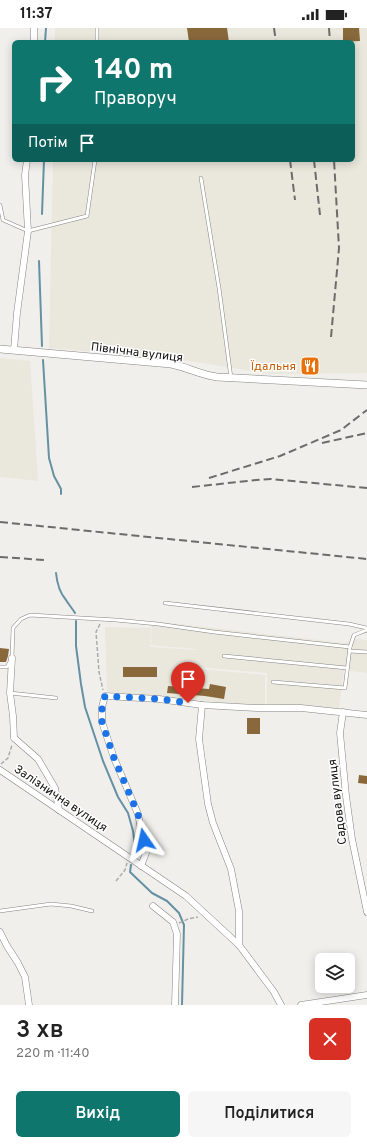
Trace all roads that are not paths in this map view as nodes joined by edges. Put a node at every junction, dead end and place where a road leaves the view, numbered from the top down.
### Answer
1 (34, 28) edge
2 (97, 28) edge
3 (34, 40) edge
4 (97, 40) edge
5 (27, 162) edge
6 (95, 162) edge
7 (201, 178) dead end
8 (0, 205) edge
9 (28, 231) junction
10 (0, 349) edge
11 (14, 350) junction
12 (231, 378) junction
13 (367, 385) edge
14 (165, 603) dead end
15 (367, 629) edge
16 (349, 649) junction
17 (367, 652) edge
18 (224, 656) dead end
19 (12, 658) junction
20 (0, 667) edge
21 (348, 668) junction
22 (273, 682) dead end
23 (10, 693) junction
24 (56, 698) dead end
25 (202, 705) junction
26 (343, 712) junction
27 (367, 715) edge
28 (0, 770) edge
29 (59, 810) junction
30 (134, 861) junction
31 (153, 906) dead end
32 (0, 911) edge
33 (92, 911) dead end
34 (367, 912) edge
35 (0, 932) edge
36 (239, 945) junction
37 (367, 995) edge
38 (29, 1005) edge
39 (175, 1005) edge
40 (281, 1005) edge
41 (301, 1005) edge

1 - 3 street
2 - 4 lane
5 - 9 street
6 - 9 lane
7 - 12 lane
8 - 9 lane
9 - 11 street
10 - 11 street, Північна вулиця
11 - 12 street, Північна вулиця
12 - 13 street, Північна вулиця
14 - 15 lane
15 - 16 lane
16 - 17 lane
16 - 19 lane
16 - 21 lane
18 - 21 lane
19 - 20 lane
19 - 23 street
21 - 22 lane
23 - 24 lane
23 - 29 street
25 - 26 street
25 - 30 street
25 - 36 street
26 - 27 street
26 - 34 street, Садова вулиця
28 - 29 street, Залізнична вулиця
29 - 30 street, Залізнична вулиця
30 - 36 street, Залізнична вулиця
31 - 39 street
32 - 33 lane
35 - 38 street
36 - 40 street, Залізнична вулиця
37 - 41 street

